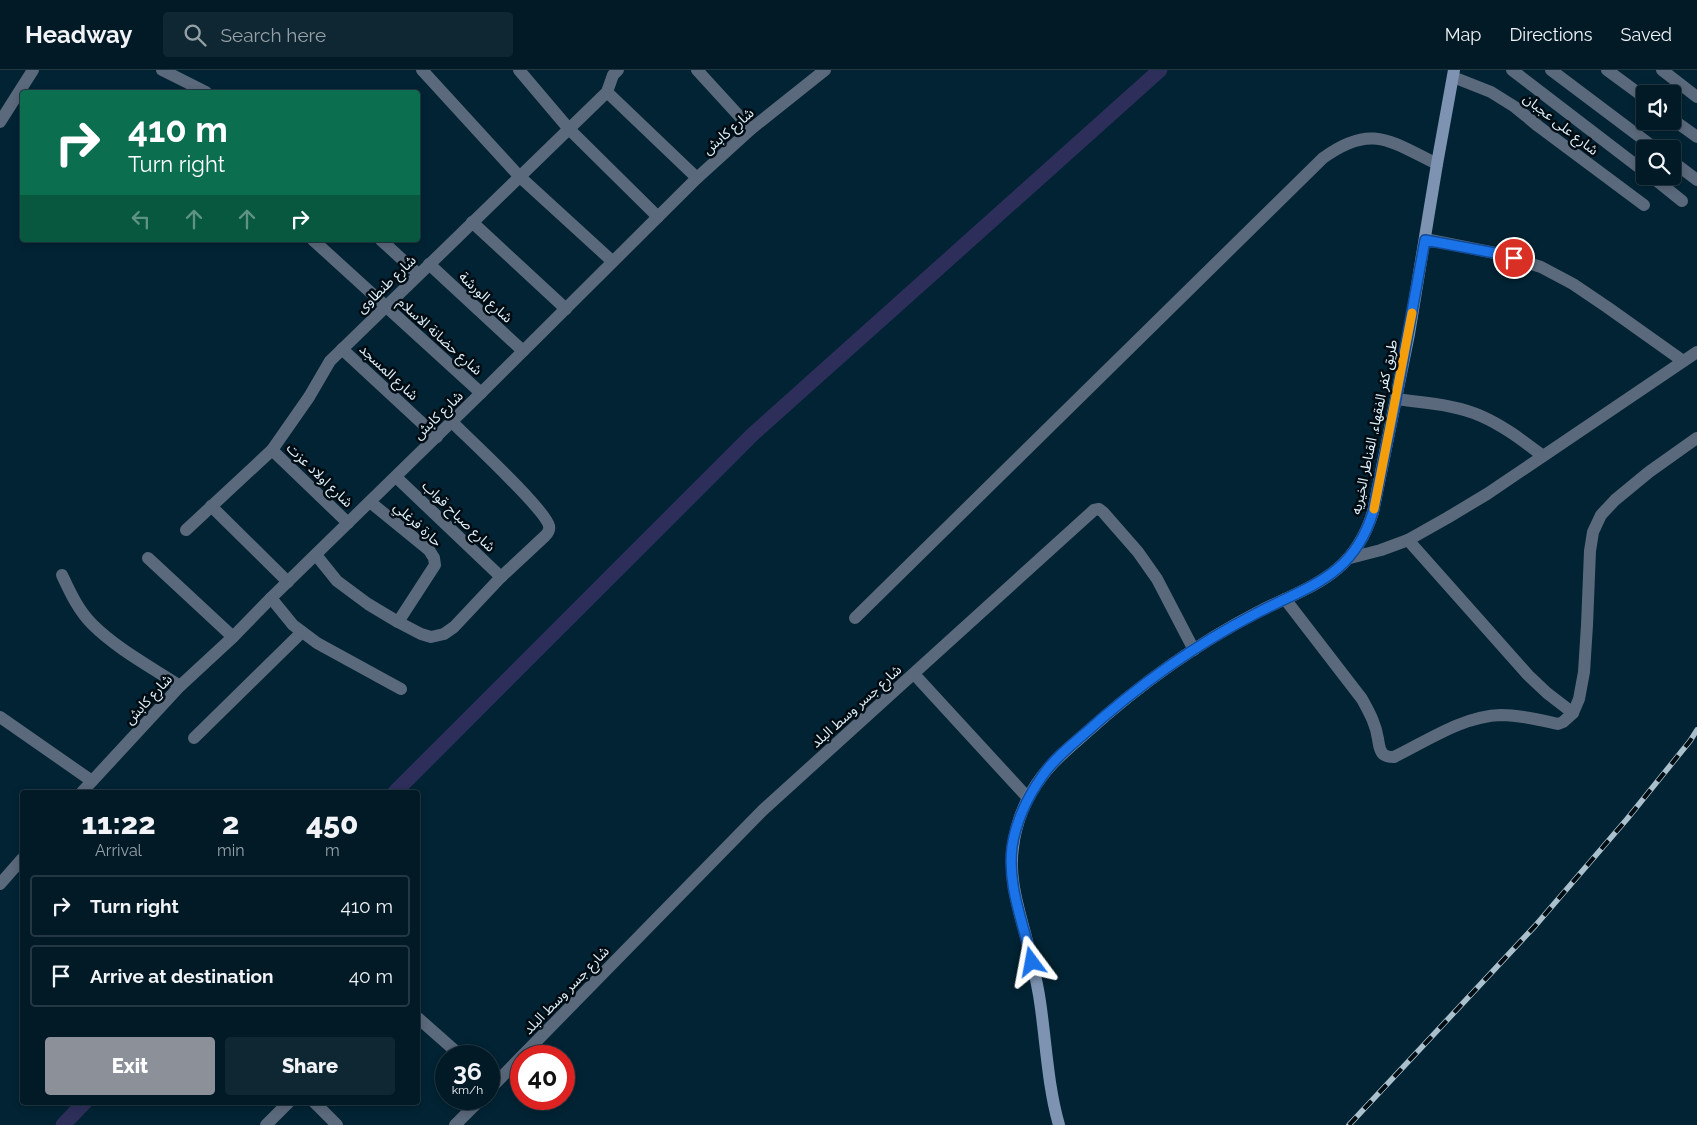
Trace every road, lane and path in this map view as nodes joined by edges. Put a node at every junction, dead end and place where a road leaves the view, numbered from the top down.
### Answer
1 (33, 70) edge
2 (162, 70) edge
3 (422, 70) edge
4 (519, 70) edge
5 (696, 70) edge
6 (1512, 70) edge
7 (1551, 70) edge
8 (1607, 70) edge
9 (1662, 70) edge
10 (613, 72) edge
11 (820, 72) edge
12 (1454, 73) edge
13 (20, 90) edge
14 (20, 90) edge
15 (202, 90) edge
16 (1636, 91) edge
17 (607, 92) junction
18 (1697, 97) edge
19 (0, 122) edge
20 (1681, 126) edge
21 (569, 129) junction
22 (751, 129) junction
23 (1697, 138) edge
24 (1644, 140) edge
25 (1437, 164) junction
26 (1636, 165) edge
27 (1681, 168) edge
28 (519, 176) junction
29 (697, 178) junction
30 (1697, 180) edge
31 (1662, 185) edge
32 (1682, 201) dead end
33 (1644, 205) dead end
34 (658, 216) junction
35 (472, 222) junction
36 (1425, 240) junction
37 (315, 242) edge
38 (383, 242) edge
39 (612, 261) junction
40 (429, 264) junction
41 (418, 274) junction
42 (385, 306) junction
43 (566, 309) junction
44 (342, 349) junction
45 (523, 352) junction
46 (1697, 352) edge
47 (1683, 361) junction
48 (481, 393) junction
49 (1396, 399) junction
50 (452, 422) junction
51 (437, 437) junction
52 (1697, 438) edge
53 (272, 450) junction
54 (1543, 456) junction
55 (396, 476) junction
56 (370, 502) junction
57 (211, 506) junction
58 (348, 523) junction
59 (186, 530) dead end
60 (1408, 540) junction
61 (316, 555) junction
62 (148, 558) dead end
63 (1350, 558) junction
64 (62, 575) dead end
65 (501, 577) junction
66 (288, 582) junction
67 (271, 598) junction
68 (1284, 599) junction
69 (855, 618) dead end
70 (398, 622) junction
71 (302, 632) junction
72 (233, 637) junction
73 (1194, 650) junction
74 (914, 674) junction
75 (180, 686) junction
76 (401, 689) dead end
77 (1573, 714) junction
78 (0, 717) edge
79 (194, 738) dead end
80 (92, 781) junction
81 (84, 790) edge
82 (1028, 798) junction
83 (20, 861) edge
84 (0, 884) edge
85 (420, 1020) edge
86 (449, 1045) edge
87 (534, 1045) edge
88 (510, 1068) edge
89 (500, 1077) edge
90 (287, 1105) edge
91 (317, 1105) edge
92 (470, 1110) edge
93 (273, 1123) edge
94 (337, 1125) edge
95 (455, 1125) edge
96 (1059, 1125) edge

1 - 14 street
2 - 15 street
3 - 28 street
4 - 21 street
5 - 22 street
6 - 26 street
7 - 24 street
8 - 16 street
9 - 18 street
10 - 17 street, شارع طنطاوى
11 - 22 street, شارع كابش
12 - 25 street, طريق كفر الفقهاء, القناطر الخيريه
12 - 33 street, شارع على عجبان
13 - 19 street
17 - 21 street, شارع طنطاوى
17 - 29 street
20 - 23 street
21 - 28 street, شارع طنطاوى
21 - 34 street
22 - 29 street, شارع كابش
25 - 36 street, طريق كفر الفقهاء, القناطر الخيريه
25 - 69 street
27 - 30 street
28 - 35 street, شارع طنطاوى
28 - 39 street
29 - 34 street, شارع كابش
31 - 32 street
34 - 39 street, شارع كابش
35 - 40 street, شارع طنطاوى
35 - 43 street
36 - 47 street
36 - 49 street, طريق كفر الفقهاء, القناطر الخيريه
37 - 42 street, شارع حضانة الاسلام
38 - 41 street
39 - 43 street, شارع كابش
40 - 41 street, شارع طنطاوى
40 - 45 street, شارع الورشة
41 - 42 street, شارع طنطاوى
42 - 44 street, شارع طنطاوى
42 - 48 street, شارع حضانة الاسلام
43 - 45 street, شارع كابش
44 - 51 street, شارع المسجد
44 - 53 street, شارع طنطاوى
45 - 48 street, شارع كابش
46 - 47 street
47 - 54 street
48 - 50 street, شارع كابش
49 - 54 street
49 - 63 street, طريق كفر الفقهاء, القناطر الخيريه
50 - 51 street, شارع كابش
50 - 65 street
51 - 55 street, شارع كابش
52 - 77 street
53 - 57 street, شارع طنطاوى
53 - 58 street, شارع اولاد عزت
54 - 60 street
55 - 56 street, شارع كابش
55 - 65 street, شارع صباح قواب
56 - 58 street, شارع كابش
56 - 70 street, حارة فرغلي
57 - 59 street, شارع طنطاوى
57 - 66 street
58 - 61 street, شارع كابش
60 - 63 street
60 - 77 street
61 - 66 street, شارع كابش
61 - 70 street
62 - 72 street
63 - 68 street, طريق كفر الفقهاء, القناطر الخيريه
64 - 75 street
65 - 70 street
66 - 67 street, شارع كابش
67 - 71 street
67 - 72 street, شارع كابش
68 - 73 street, طريق كفر الفقهاء, القناطر الخيريه
68 - 77 street
71 - 76 street
71 - 79 street
72 - 75 street, شارع كابش
73 - 74 street, شارع جسر وسط البلد
73 - 82 street, طريق كفر الفقهاء, القناطر الخيريه
74 - 82 street
74 - 87 street, شارع جسر وسط البلد
75 - 80 street, شارع كابش
78 - 80 street
80 - 81 street, شارع كابش
82 - 96 street, طريق كفر الفقهاء, القناطر الخيريه
83 - 84 street
85 - 86 street
88 - 89 street, شارع جسر وسط البلد
90 - 93 street
91 - 94 street
92 - 95 street

